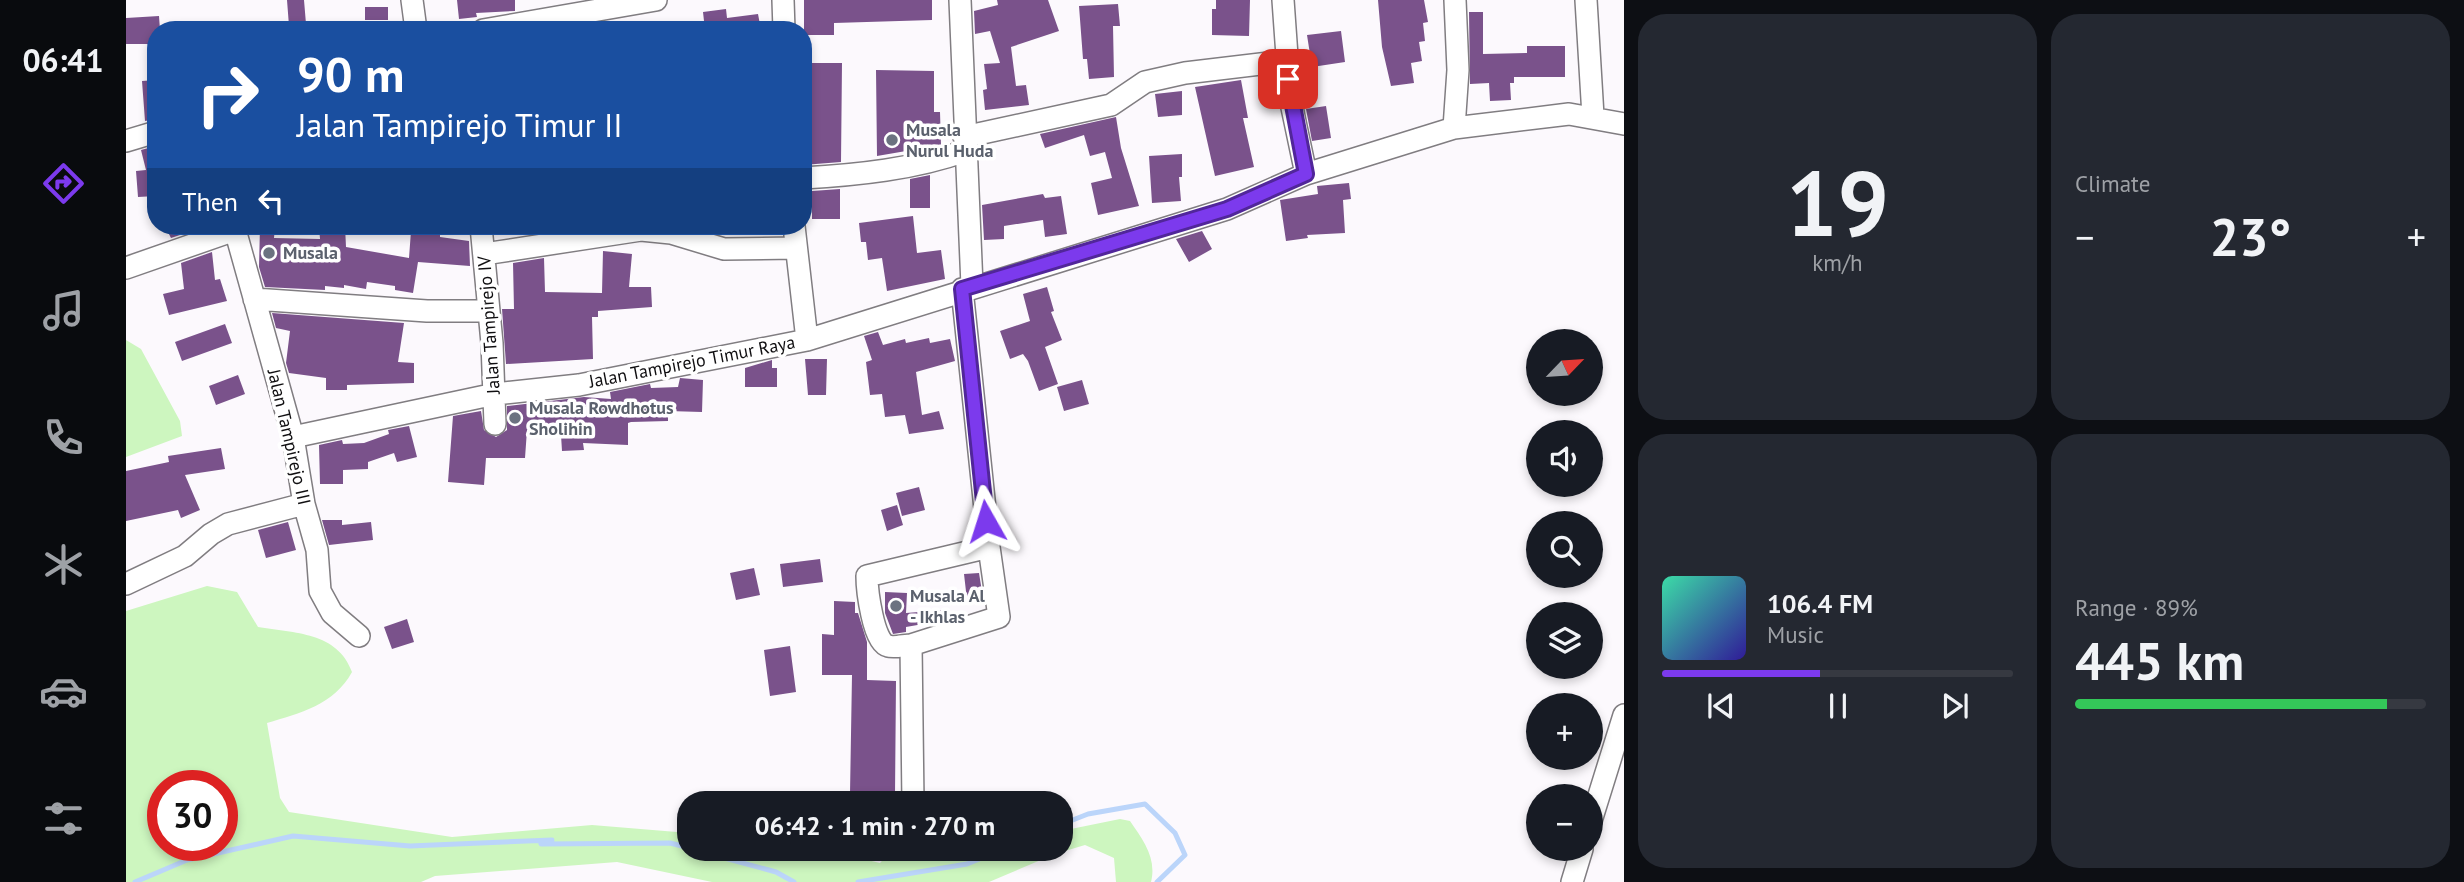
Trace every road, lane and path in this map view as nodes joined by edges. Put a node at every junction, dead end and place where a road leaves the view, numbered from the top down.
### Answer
1 (412, 0) edge
2 (656, 0) edge
3 (783, 0) edge
4 (960, 0) edge
5 (1283, 0) edge
6 (1455, 0) edge
7 (1586, 0) edge
8 (415, 21) edge
9 (535, 21) edge
10 (784, 21) edge
11 (1286, 61) junction
12 (1593, 116) junction
13 (1624, 124) edge
14 (1454, 128) junction
15 (147, 135) edge
16 (126, 141) edge
17 (965, 144) junction
18 (1306, 174) junction
19 (812, 177) edge
20 (215, 235) edge
21 (236, 235) edge
22 (482, 235) edge
23 (608, 235) edge
24 (678, 235) edge
25 (795, 235) edge
26 (796, 248) junction
27 (484, 254) junction
28 (126, 268) edge
29 (967, 288) junction
30 (254, 299) junction
31 (488, 311) junction
32 (807, 340) junction
33 (495, 394) junction
34 (495, 424) dead end
35 (293, 437) junction
36 (304, 504) junction
37 (989, 547) junction
38 (126, 584) edge
39 (359, 636) dead end
40 (911, 645) junction
41 (1624, 715) edge
42 (1603, 784) edge
43 (913, 791) edge
44 (1578, 861) edge
45 (1572, 882) edge

1 - 8 street
2 - 9 street
3 - 10 street
4 - 17 street
5 - 11 street
6 - 14 street
7 - 12 street
11 - 17 street
11 - 18 street
12 - 13 street, Jalan Tampirejo Timur Raya
12 - 14 street, Jalan Tampirejo Timur Raya
14 - 18 street, Jalan Tampirejo Timur Raya
15 - 16 street
17 - 19 street
17 - 29 street
18 - 29 street, Jalan Tampirejo Timur Raya
20 - 28 street
21 - 30 street, Jalan Tampirejo III
22 - 27 street, Jalan Tampirejo IV
23 - 27 street
24 - 26 street
25 - 26 street
26 - 32 street
27 - 31 street, Jalan Tampirejo IV
29 - 32 street, Jalan Tampirejo Timur Raya
29 - 37 street
30 - 31 street
30 - 35 street, Jalan Tampirejo III
31 - 33 street, Jalan Tampirejo IV
32 - 33 street, Jalan Tampirejo Timur Raya
33 - 34 street, Jalan Tampirejo IV
33 - 35 street, Jalan Tampirejo Timur Raya
35 - 36 street, Jalan Tampirejo III
36 - 38 street
36 - 39 street, Jalan Tampirejo III
37 - 40 street
37 - 40 street
40 - 43 street
41 - 42 street
44 - 45 street

